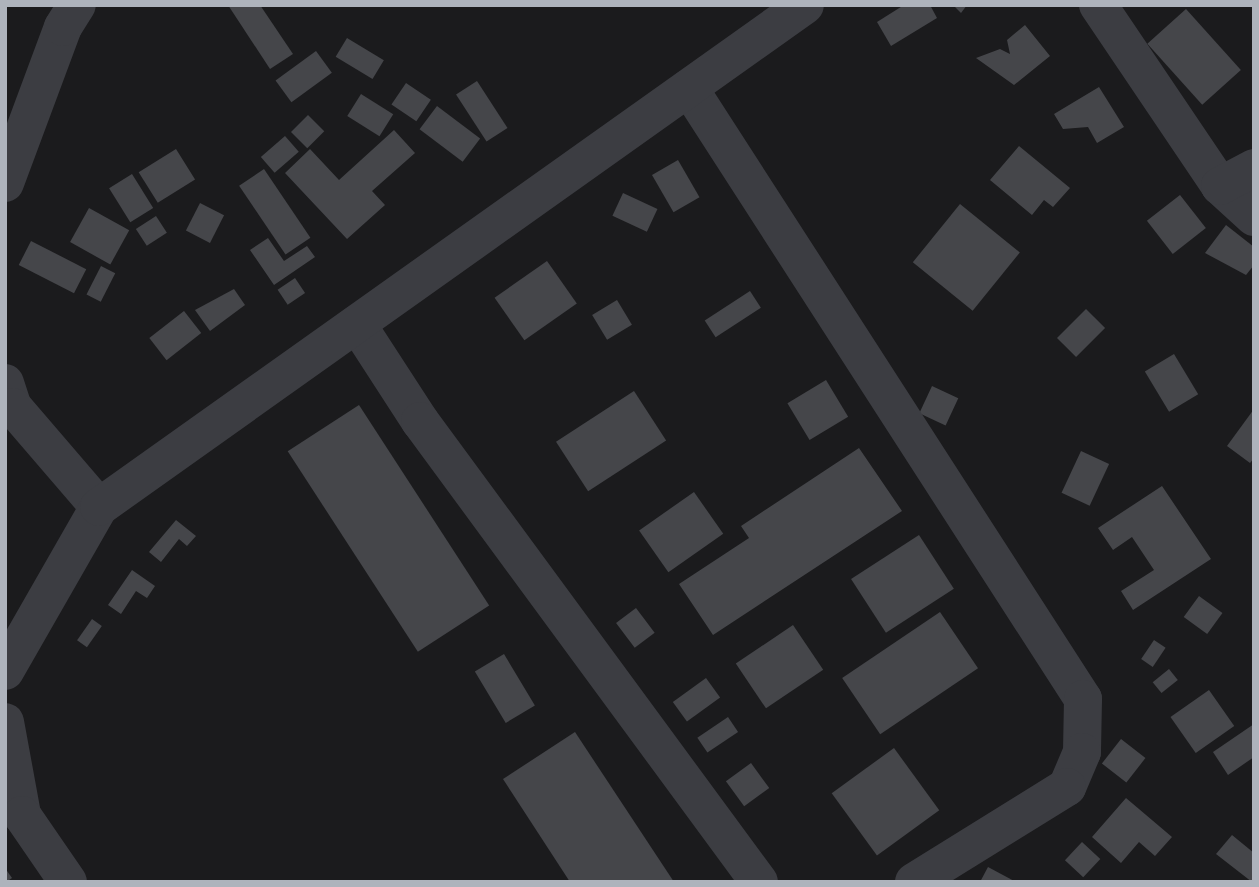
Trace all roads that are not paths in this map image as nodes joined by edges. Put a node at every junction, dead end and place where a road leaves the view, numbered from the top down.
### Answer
1 (77, 5) edge
2 (805, 5) edge
3 (1098, 5) edge
4 (689, 88) junction
5 (1254, 168) edge
6 (5, 183) edge
7 (1220, 186) junction
8 (1254, 218) edge
9 (357, 324) junction
10 (5, 383) edge
11 (99, 507) junction
12 (5, 671) edge
13 (5, 722) edge
14 (68, 882) edge
15 (759, 882) edge
16 (914, 882) edge

1 - 6 street
2 - 4 street
3 - 7 street
4 - 9 street
4 - 16 street
5 - 7 street
7 - 8 street
9 - 11 street
9 - 15 street
10 - 11 street
11 - 12 street
13 - 14 street

